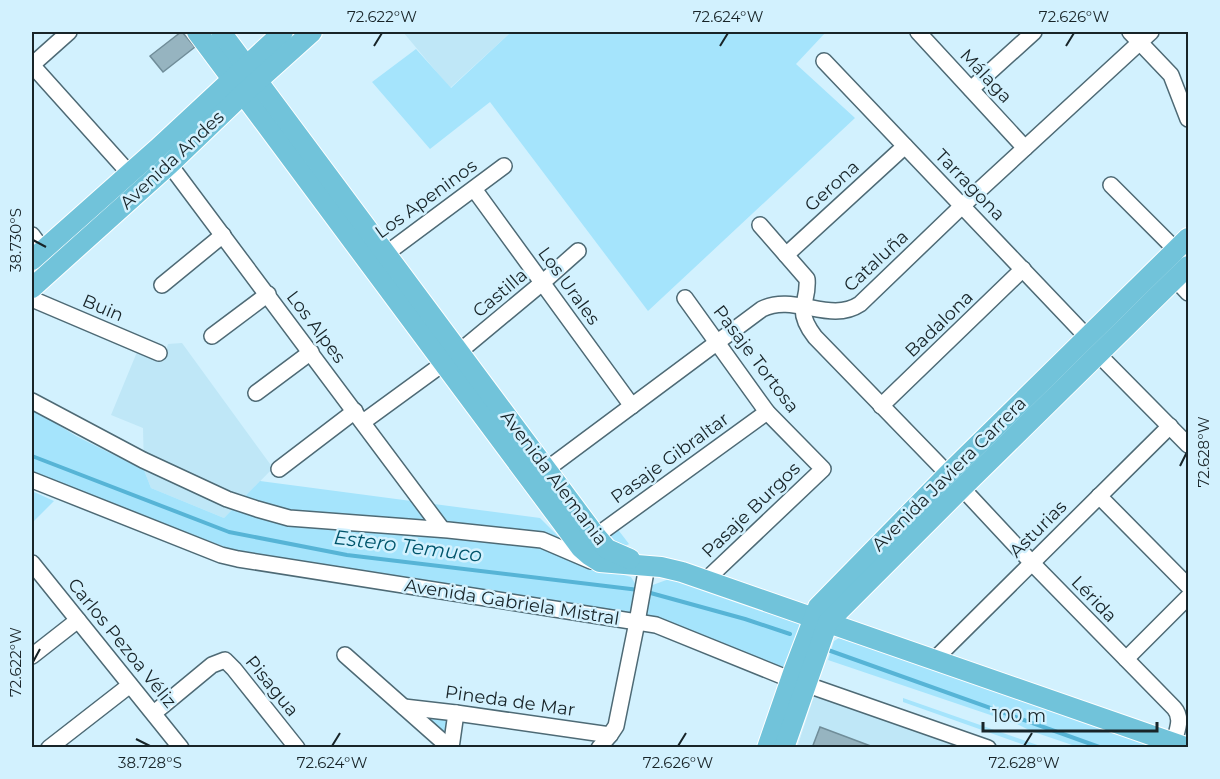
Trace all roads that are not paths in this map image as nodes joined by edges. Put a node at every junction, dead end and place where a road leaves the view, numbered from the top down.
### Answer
1 (69, 32) edge
2 (197, 32) edge
3 (220, 32) edge
4 (283, 32) edge
5 (312, 32) edge
6 (920, 32) edge
7 (1034, 32) edge
8 (1141, 35) edge
9 (824, 61) dead end
10 (32, 65) edge
11 (245, 80) junction
12 (971, 89) junction
13 (1188, 119) edge
14 (905, 146) junction
15 (1025, 148) junction
16 (163, 156) junction
17 (504, 166) dead end
18 (129, 173) junction
19 (1111, 185) dead end
20 (474, 189) junction
21 (962, 206) junction
22 (760, 225) dead end
23 (223, 235) junction
24 (1182, 244) edge
25 (35, 248) edge
26 (578, 251) dead end
27 (786, 255) junction
28 (379, 258) junction
29 (56, 266) junction
30 (1023, 269) junction
31 (1184, 279) edge
32 (542, 283) junction
33 (162, 285) dead end
34 (32, 288) edge
35 (268, 294) junction
36 (685, 298) dead end
37 (32, 299) edge
38 (803, 306) junction
39 (1106, 319) junction
40 (213, 336) dead end
41 (1087, 337) junction
42 (717, 343) junction
43 (311, 352) junction
44 (159, 353) dead end
45 (1070, 354) junction
46 (1098, 354) junction
47 (452, 358) junction
48 (256, 393) dead end
49 (32, 401) edge
50 (632, 406) junction
51 (881, 406) junction
52 (767, 412) junction
53 (359, 417) junction
54 (1170, 426) junction
55 (1188, 445) edge
56 (279, 469) dead end
57 (823, 469) joint
58 (948, 474) junction
59 (539, 475) junction
60 (32, 480) edge
61 (955, 495) junction
62 (1099, 496) junction
63 (559, 518) junction
64 (442, 530) junction
65 (596, 536) junction
66 (542, 540) junction
67 (600, 562) junction
68 (32, 563) edge
69 (1032, 563) junction
70 (646, 571) junction
71 (706, 580) junction
72 (1188, 586) edge
73 (1188, 597) edge
74 (638, 617) junction
75 (78, 620) junction
76 (821, 620) junction
77 (345, 655) dead end
78 (32, 656) edge
79 (935, 659) junction
80 (1126, 659) junction
81 (798, 682) junction
82 (130, 684) junction
83 (404, 707) junction
84 (154, 713) junction
85 (456, 713) junction
86 (610, 735) junction
87 (1181, 745) edge
88 (49, 747) edge
89 (181, 747) edge
90 (297, 747) edge
91 (451, 747) edge
92 (599, 747) edge
93 (766, 747) edge
94 (783, 747) edge
95 (988, 747) edge

1 - 10 street
2 - 11 main road, Avenida Alemania
3 - 11 main road, Avenida Alemania
4 - 11 main road, Avenida Andes
5 - 11 main road, Avenida Andes
6 - 12 street, Málaga
7 - 12 street
8 - 13 street
8 - 15 street, Cataluña
9 - 14 street, Tarragona
10 - 18 street
11 - 16 main road, Avenida Andes
11 - 28 main road, Avenida Alemania
12 - 15 street, Málaga
14 - 21 street, Tarragona
14 - 27 street, Gerona
15 - 21 street, Cataluña
16 - 18 main road, Avenida Andes
16 - 23 street, Los Alpes
16 - 29 main road, Avenida Andes
17 - 20 street, Los Apeninos
18 - 25 main road, Avenida Andes
19 - 24 street
20 - 28 street, Los Apeninos
20 - 32 street, Los Urales
21 - 30 street, Tarragona
21 - 38 street, Cataluña
22 - 27 street
23 - 33 street
23 - 35 street, Los Alpes
24 - 39 main road, Avenida Javiera Carrera
25 - 29 street
26 - 32 street, Castilla
27 - 38 street
28 - 47 main road, Avenida Alemania
29 - 34 main road, Avenida Andes
30 - 41 street, Tarragona
30 - 51 street, Badalona
31 - 46 main road, Avenida Javiera Carrera
32 - 47 street, Castilla
32 - 50 street, Los Urales
35 - 40 street
35 - 43 street, Los Alpes
36 - 42 street, Pasaje Tortosa
37 - 44 street, Buin
38 - 42 street, Cataluña
38 - 51 street
39 - 41 main road, Avenida Javiera Carrera
39 - 46 main road
41 - 45 main road, Avenida Javiera Carrera
42 - 50 street, Cataluña
42 - 52 street, Pasaje Tortosa
43 - 48 street
43 - 53 street, Los Alpes
45 - 46 main road
45 - 58 main road, Avenida Javiera Carrera
46 - 54 street
46 - 61 main road, Avenida Javiera Carrera
47 - 53 street, Castilla
47 - 59 main road, Avenida Alemania
49 - 64 street
50 - 59 street, Cataluña
51 - 58 street
52 - 57 street, Pasaje Tortosa
52 - 65 street, Pasaje Gibraltar
53 - 56 street, Castilla
53 - 64 street, Los Alpes
54 - 55 street
54 - 62 street, Asturias
57 - 71 street, Pasaje Burgos
58 - 61 main road
58 - 76 main road, Avenida Javiera Carrera
59 - 63 main road, Avenida Alemania
59 - 65 main road, Avenida Alemania
60 - 74 street, Avenida Gabriela Mistral
61 - 69 street, Lérida
61 - 76 main road, Avenida Javiera Carrera
62 - 69 street, Asturias
62 - 72 street
63 - 66 street
63 - 67 main road, Avenida Alemania
64 - 66 street
65 - 70 main road, Avenida Alemania
66 - 67 street
67 - 70 main road, Avenida Alemania
68 - 75 street, Carlos Pezoa Véliz
69 - 79 street, Asturias
69 - 80 street, Lérida
70 - 71 main road
70 - 74 street
71 - 76 main road
73 - 80 street
74 - 81 street, Avenida Gabriela Mistral
74 - 86 street
75 - 78 street
75 - 82 street, Carlos Pezoa Véliz
76 - 79 main road
76 - 81 main road, Avenida Javiera Carrera
77 - 83 street
79 - 87 main road
80 - 87 street, Lérida
81 - 93 main road, Avenida Javiera Carrera
81 - 94 main road, Avenida Javiera Carrera
81 - 95 street, Avenida Gabriela Mistral
82 - 84 street, Carlos Pezoa Véliz
82 - 88 street
83 - 85 street, Pineda de Mar
83 - 91 street
84 - 89 street, Carlos Pezoa Véliz
84 - 90 street, Pisagua
85 - 86 street, Pineda de Mar
85 - 91 street
86 - 92 street

